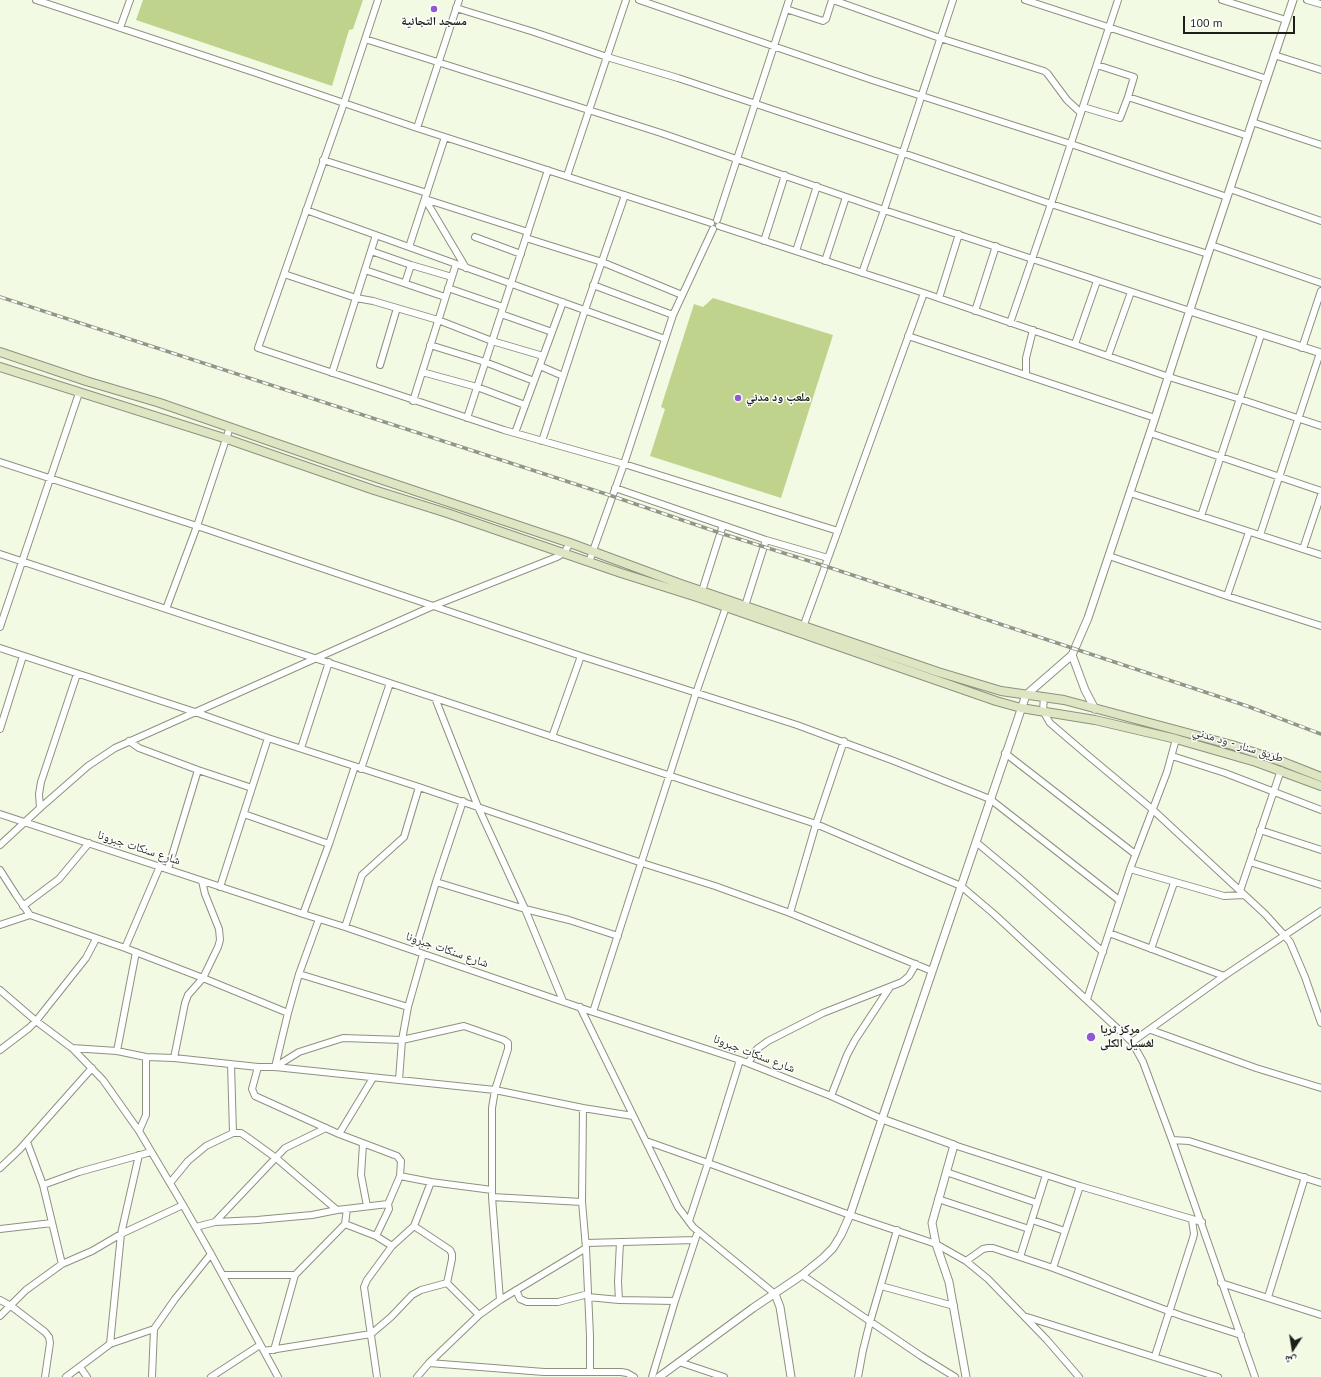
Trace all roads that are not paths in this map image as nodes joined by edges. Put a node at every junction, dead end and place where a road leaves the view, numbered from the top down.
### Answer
1 (36, 0) edge
2 (130, 0) edge
3 (378, 0) edge
4 (459, 0) edge
5 (626, 0) edge
6 (639, 0) edge
7 (789, 0) edge
8 (832, 0) edge
9 (953, 0) edge
10 (1026, 0) edge
11 (1118, 0) edge
12 (1222, 0) edge
13 (1292, 0) edge
14 (1307, 0) edge
15 (1240, 3) edge
16 (1321, 4) edge
17 (456, 8) junction
18 (786, 10) junction
19 (1286, 20) junction
20 (1109, 27) junction
21 (120, 28) junction
22 (940, 38) junction
23 (365, 39) junction
24 (773, 46) junction
25 (1274, 55) junction
26 (607, 57) junction
27 (438, 63) junction
28 (1097, 64) junction
29 (1321, 70) edge
30 (1267, 79) junction
31 (921, 95) junction
32 (1128, 98) junction
33 (344, 103) junction
34 (754, 105) junction
35 (589, 110) junction
36 (1082, 110) junction
37 (1252, 122) junction
38 (417, 128) junction
39 (1248, 136) junction
40 (445, 137) junction
41 (1071, 144) junction
42 (1321, 145) edge
43 (903, 153) junction
44 (737, 159) junction
45 (323, 160) junction
46 (548, 170) junction
47 (785, 175) junction
48 (566, 176) junction
49 (817, 186) junction
50 (1230, 189) junction
51 (427, 193) junction
52 (625, 195) junction
53 (846, 197) junction
54 (1227, 197) junction
55 (425, 200) junction
56 (1051, 204) junction
57 (306, 210) junction
58 (884, 210) junction
59 (1321, 221) edge
60 (715, 224) junction
61 (959, 234) junction
62 (376, 235) junction
63 (527, 235) junction
64 (475, 237) dead end
65 (764, 241) junction
66 (1211, 245) junction
67 (409, 246) junction
68 (996, 246) junction
69 (796, 251) junction
70 (374, 252) dead end
71 (521, 254) junction
72 (1208, 254) junction
73 (1032, 259) junction
74 (825, 261) junction
75 (602, 262) junction
76 (456, 264) junction
77 (411, 265) junction
78 (466, 268) junction
79 (365, 270) junction
80 (862, 273) junction
81 (284, 274) junction
82 (452, 277) junction
83 (1097, 280) junction
84 (405, 283) junction
85 (511, 283) junction
86 (1321, 283) edge
87 (594, 285) junction
88 (448, 288) junction
89 (1321, 291) edge
90 (1131, 292) junction
91 (924, 293) junction
92 (682, 295) junction
93 (445, 297) junction
94 (356, 298) junction
95 (939, 298) junction
96 (563, 302) junction
97 (503, 307) junction
98 (397, 308) junction
99 (585, 310) junction
100 (975, 311) junction
101 (1190, 311) junction
102 (501, 314) junction
103 (673, 315) junction
104 (438, 320) junction
105 (1010, 322) junction
106 (1033, 330) junction
107 (552, 332) junction
108 (1261, 335) junction
109 (908, 336) junction
110 (664, 339) junction
111 (492, 341) junction
112 (1075, 344) junction
113 (430, 345) junction
114 (1302, 348) junction
115 (0, 352) edge
116 (1320, 353) edge
117 (543, 356) junction
118 (1108, 356) junction
119 (485, 362) junction
120 (380, 365) dead end
121 (540, 366) junction
122 (0, 367) edge
123 (422, 372) junction
124 (332, 373) junction
125 (1026, 375) junction
126 (563, 376) junction
127 (1169, 377) junction
128 (534, 381) junction
129 (477, 387) junction
130 (79, 393) junction
131 (1240, 399) junction
132 (413, 401) junction
133 (525, 406) junction
134 (467, 418) junction
135 (1155, 418) junction
136 (1298, 419) junction
137 (1321, 426) edge
138 (230, 427) junction
139 (1150, 432) junction
140 (515, 433) junction
141 (227, 439) junction
142 (542, 441) junction
143 (1221, 458) junction
144 (0, 462) edge
145 (624, 464) junction
146 (1279, 477) junction
147 (49, 478) junction
148 (616, 488) junction
149 (1321, 491) edge
150 (1130, 493) junction
151 (1321, 495) edge
152 (1201, 516) junction
153 (723, 525) junction
154 (197, 526) junction
155 (838, 531) junction
156 (1249, 532) junction
157 (1260, 536) junction
158 (766, 540) junction
159 (570, 543) junction
160 (1303, 549) junction
161 (564, 552) junction
162 (593, 552) junction
163 (0, 554) edge
164 (1321, 555) edge
165 (1109, 556) junction
166 (828, 558) junction
167 (22, 561) junction
168 (589, 562) junction
169 (702, 591) junction
170 (1227, 596) junction
171 (433, 606) junction
172 (745, 606) junction
173 (726, 607) junction
174 (166, 609) junction
175 (1321, 626) edge
176 (0, 627) edge
177 (802, 630) junction
178 (0, 648) edge
179 (1072, 655) junction
180 (23, 656) junction
181 (581, 656) junction
182 (316, 659) junction
183 (328, 662) junction
184 (77, 674) junction
185 (390, 683) junction
186 (696, 693) junction
187 (1026, 695) junction
188 (1044, 697) junction
189 (435, 698) junction
190 (1021, 708) junction
191 (1095, 708) junction
192 (1042, 711) junction
193 (195, 712) junction
194 (0, 726) edge
195 (552, 737) junction
196 (268, 738) junction
197 (1176, 739) junction
198 (129, 741) junction
199 (844, 741) junction
200 (301, 748) junction
201 (1005, 753) junction
202 (1172, 756) junction
203 (358, 767) junction
204 (198, 770) junction
205 (1281, 770) junction
206 (668, 776) junction
207 (1321, 777) edge
208 (1321, 786) edge
209 (419, 787) junction
210 (252, 788) junction
211 (1273, 792) junction
212 (990, 799) junction
213 (463, 801) junction
214 (478, 807) junction
215 (40, 808) junction
216 (1152, 809) junction
217 (1321, 810) edge
218 (0, 814) edge
219 (244, 814) junction
220 (26, 822) junction
221 (816, 824) junction
222 (1260, 830) junction
223 (976, 842) junction
224 (89, 843) junction
225 (329, 844) junction
226 (0, 845) edge
227 (1321, 850) edge
228 (1135, 854) junction
229 (1250, 862) junction
230 (642, 863) junction
231 (160, 866) junction
232 (168, 869) junction
233 (1130, 869) junction
234 (0, 870) edge
235 (202, 881) junction
236 (436, 882) junction
237 (1174, 883) junction
238 (1321, 885) edge
239 (961, 886) junction
240 (220, 887) junction
241 (1242, 893) junction
242 (1119, 900) junction
243 (23, 906) junction
244 (526, 909) junction
245 (1321, 911) edge
246 (790, 912) junction
247 (303, 914) junction
248 (30, 915) junction
249 (1318, 917) edge
250 (319, 919) junction
251 (0, 925) edge
252 (345, 926) junction
253 (1109, 933) junction
254 (618, 936) junction
255 (1285, 936) junction
256 (96, 939) junction
257 (125, 948) junction
258 (1151, 949) junction
259 (415, 951) junction
260 (136, 952) junction
261 (1103, 952) junction
262 (423, 954) junction
263 (916, 964) junction
264 (932, 971) junction
265 (299, 974) junction
266 (1224, 976) junction
267 (203, 978) junction
268 (890, 987) junction
269 (0, 990) edge
270 (1087, 999) junction
271 (563, 1001) junction
272 (408, 1007) junction
273 (580, 1007) junction
274 (593, 1012) junction
275 (288, 1013) junction
276 (1319, 1014) edge
277 (36, 1021) junction
278 (1321, 1023) edge
279 (1151, 1030) junction
280 (402, 1040) junction
281 (1132, 1042) junction
282 (72, 1048) junction
283 (0, 1050) edge
284 (117, 1051) junction
285 (146, 1057) junction
286 (174, 1058) junction
287 (740, 1060) junction
288 (748, 1063) junction
289 (231, 1064) junction
290 (258, 1067) junction
291 (275, 1067) junction
292 (92, 1068) junction
293 (373, 1078) junction
294 (399, 1080) junction
295 (1321, 1088) edge
296 (495, 1090) junction
297 (831, 1096) junction
298 (583, 1108) junction
299 (633, 1116) junction
300 (882, 1119) junction
301 (326, 1128) junction
302 (139, 1131) junction
303 (233, 1132) junction
304 (339, 1134) junction
305 (1172, 1140) junction
306 (646, 1141) junction
307 (27, 1142) junction
308 (363, 1144) junction
309 (954, 1145) junction
310 (150, 1152) junction
311 (139, 1155) junction
312 (276, 1158) junction
313 (708, 1163) junction
314 (0, 1168) edge
315 (946, 1172) junction
316 (400, 1176) junction
317 (1046, 1176) junction
318 (1305, 1177) junction
319 (170, 1182) junction
320 (431, 1182) junction
321 (1321, 1182) edge
322 (43, 1185) junction
323 (1080, 1186) junction
324 (492, 1190) junction
325 (492, 1197) junction
326 (938, 1199) junction
327 (582, 1202) junction
328 (1038, 1203) junction
329 (388, 1204) junction
330 (183, 1205) junction
331 (367, 1206) junction
332 (347, 1209) junction
333 (337, 1210) junction
334 (850, 1215) junction
335 (1032, 1220) junction
336 (1192, 1220) junction
337 (688, 1221) junction
338 (52, 1222) junction
339 (215, 1222) junction
340 (1202, 1222) junction
341 (345, 1224) junction
342 (414, 1226) junction
343 (196, 1227) junction
344 (0, 1229) edge
345 (1029, 1229) junction
346 (897, 1230) junction
347 (698, 1231) junction
348 (1065, 1231) junction
349 (121, 1234) junction
350 (376, 1236) junction
351 (695, 1240) junction
352 (620, 1242) junction
353 (936, 1244) junction
354 (392, 1246) junction
355 (586, 1246) junction
356 (212, 1254) junction
357 (1020, 1257) junction
358 (966, 1261) junction
359 (62, 1264) junction
360 (1053, 1268) junction
361 (223, 1275) junction
362 (295, 1275) junction
363 (802, 1275) junction
364 (447, 1283) junction
365 (1221, 1283) junction
366 (881, 1286) junction
367 (516, 1290) junction
368 (775, 1294) junction
369 (588, 1295) junction
370 (1268, 1297) junction
371 (0, 1300) edge
372 (500, 1300) junction
373 (619, 1300) junction
374 (675, 1301) junction
375 (11, 1306) junction
376 (954, 1306) junction
377 (1170, 1311) junction
378 (1321, 1314) edge
379 (479, 1315) junction
380 (0, 1316) edge
381 (1025, 1316) junction
382 (870, 1322) junction
383 (154, 1329) junction
384 (371, 1334) junction
385 (1241, 1335) junction
386 (110, 1344) junction
387 (260, 1345) junction
388 (274, 1350) junction
389 (264, 1351) junction
390 (1155, 1356) junction
391 (679, 1362) junction
392 (429, 1363) junction
393 (80, 1367) junction
394 (590, 1372) junction
395 (45, 1377) edge
396 (66, 1377) edge
397 (87, 1377) edge
398 (152, 1377) edge
399 (211, 1377) edge
400 (278, 1377) edge
401 (377, 1377) edge
402 (417, 1377) edge
403 (634, 1377) edge
404 (652, 1377) edge
405 (659, 1377) edge
406 (724, 1377) edge
407 (790, 1377) edge
408 (858, 1377) edge
409 (955, 1377) edge
410 (966, 1377) edge
411 (1079, 1377) edge
412 (1218, 1377) edge
413 (1255, 1377) edge

1 - 21 street
2 - 21 street
3 - 23 street
4 - 17 street
5 - 26 street
6 - 24 street
7 - 18 street
8 - 18 street
8 - 22 street
9 - 22 street
10 - 20 street
11 - 20 street
12 - 15 street
13 - 19 street
14 - 16 street
15 - 19 street
17 - 26 street
17 - 27 street
18 - 24 street
19 - 25 street
20 - 28 street
20 - 30 street
21 - 33 street
22 - 31 street
22 - 36 street
23 - 27 street
23 - 33 street
24 - 31 street
24 - 34 street
25 - 29 street
25 - 30 street
26 - 34 street
26 - 35 street
27 - 35 street
27 - 38 street
28 - 32 street
28 - 36 street
30 - 37 street
31 - 41 street
31 - 43 street
32 - 36 street
32 - 39 street
33 - 38 street
33 - 45 street
34 - 43 street
34 - 44 street
35 - 44 street
35 - 48 street
36 - 41 street
37 - 39 street
37 - 42 street
38 - 40 street
39 - 50 street
40 - 46 street
40 - 51 street
41 - 54 street
41 - 56 street
43 - 56 street
43 - 58 street
44 - 47 street
44 - 60 street
45 - 51 street
45 - 57 street
46 - 48 street
46 - 63 street
47 - 49 street
47 - 65 street
48 - 52 street
49 - 53 street
49 - 69 street
50 - 54 street
50 - 59 street
51 - 55 street
52 - 60 street
52 - 75 street
53 - 58 street
53 - 74 street
54 - 66 street
55 - 63 street
55 - 67 street
55 - 78 street
56 - 72 street
56 - 73 street
57 - 62 street
57 - 81 street
58 - 61 street
58 - 80 street
60 - 65 street
60 - 92 street
61 - 68 street
61 - 95 street
62 - 67 street
62 - 79 street
63 - 71 street
63 - 75 street
64 - 71 street
65 - 69 street
66 - 72 street
66 - 86 street
67 - 76 street
68 - 73 street
68 - 100 street
69 - 74 street
70 - 77 street
71 - 85 street
72 - 101 street
73 - 83 street
73 - 105 street
74 - 80 street
75 - 87 street
75 - 92 street
76 - 78 street
76 - 82 street
77 - 82 street
77 - 84 street
78 - 85 street
79 - 84 street
79 - 94 street
80 - 91 street
81 - 94 street
81 - 124 street
82 - 88 street
83 - 90 street
83 - 112 street
84 - 93 street
85 - 96 street
85 - 97 street
87 - 99 street
87 - 103 street
88 - 93 street
88 - 97 street
89 - 114 street
90 - 101 street
90 - 118 street
91 - 95 street
91 - 109 street
92 - 103 street
93 - 104 street
94 - 98 street
94 - 124 street
95 - 100 street
96 - 99 street
96 - 107 street
97 - 102 street
98 - 104 street
98 - 120 street
99 - 110 street
99 - 126 street
100 - 105 street
101 - 108 street
101 - 127 street
102 - 107 street
102 - 111 street
103 - 110 street
104 - 111 street
104 - 113 street
105 - 106 street
106 - 112 street
106 - 125 street
107 - 117 street
108 - 114 street
108 - 131 street
109 - 125 street
109 - 155 street
110 - 145 street
111 - 117 street
111 - 119 street
112 - 118 street
113 - 119 street
113 - 123 street
114 - 116 street
115 - 138 main road
116 - 136 street
117 - 121 street
118 - 127 street
119 - 128 street
119 - 129 street
121 - 126 street
121 - 128 street
122 - 130 main road
123 - 129 street
123 - 132 street
124 - 132 street
125 - 135 street
126 - 142 street
127 - 131 street
127 - 135 street
128 - 133 street
129 - 133 street
129 - 134 street
130 - 141 main road
130 - 147 street
131 - 136 street
131 - 143 street
132 - 134 street
133 - 140 street
134 - 140 street
135 - 139 street
136 - 137 street
136 - 146 street
138 - 141 street
138 - 159 main road
139 - 143 street
139 - 150 street
140 - 142 street
141 - 154 street
141 - 161 main road
142 - 145 street
143 - 146 street
143 - 152 street
144 - 147 street
145 - 148 street
145 - 155 street
146 - 149 street
146 - 157 street
147 - 154 street
147 - 167 street
148 - 153 street
148 - 162 street
150 - 152 street
150 - 165 street
151 - 160 street
152 - 156 street
153 - 158 street
153 - 169 street
154 - 171 street
154 - 174 street
155 - 166 street
156 - 157 street
156 - 170 street
157 - 160 street
158 - 166 street
158 - 172 street
159 - 161 street
159 - 162 main road
160 - 164 street
161 - 168 main road
161 - 171 street
162 - 168 street
162 - 169 main road
163 - 167 street
165 - 170 street
165 - 179 street
166 - 177 street
167 - 174 street
167 - 176 street
168 - 173 main road
169 - 172 main road
170 - 175 street
171 - 181 street
171 - 182 street
172 - 177 main road
173 - 177 main road
173 - 186 street
174 - 182 street
177 - 187 main road, طريق سنار - ود مدني
177 - 190 main road, طريق سنار - ود مدني
178 - 180 street
179 - 187 street
179 - 191 street
180 - 184 street
180 - 194 street
181 - 186 street
181 - 195 street
182 - 183 street
182 - 193 street
183 - 185 street
183 - 200 street
184 - 193 street
184 - 215 street
185 - 189 street
185 - 203 street
186 - 199 street
186 - 206 street
187 - 188 main road, طريق سنار - ود مدني
187 - 190 street
188 - 191 main road, طريق سنار - ود مدني
188 - 192 street
189 - 195 street
189 - 214 street
190 - 192 main road, طريق سنار - ود مدني
190 - 201 street
191 - 207 main road, طريق سنار - ود مدني
192 - 197 main road, طريق سنار - ود مدني
192 - 216 street
193 - 196 street
193 - 198 street
195 - 206 street
196 - 200 street
196 - 210 street
197 - 202 street
197 - 205 main road, طريق سنار - ود مدني
198 - 204 street
198 - 215 street
199 - 212 street
199 - 221 street
200 - 203 street
201 - 212 street
201 - 228 street
202 - 211 street
202 - 216 street
203 - 209 street
203 - 225 street
204 - 210 street
204 - 232 street
205 - 208 main road, طريق سنار - ود مدني
205 - 211 street
206 - 221 street
206 - 230 street
209 - 213 street
209 - 252 street
210 - 219 street
211 - 217 street
211 - 222 street
212 - 223 street
212 - 242 street
213 - 214 street
213 - 236 street
214 - 230 street
214 - 244 street
215 - 220 street
216 - 228 street
216 - 241 street
218 - 220 street, شارع سنكات جبرونا
219 - 225 street
219 - 240 street
220 - 224 street, شارع سنكات جبرونا
220 - 226 street
221 - 239 street
221 - 246 street
222 - 227 street
222 - 229 street
223 - 239 street
223 - 261 street
224 - 231 street, شارع سنكات جبرونا
224 - 243 street
225 - 247 street
228 - 233 street
229 - 238 street
229 - 241 street
230 - 246 street
230 - 254 street
231 - 232 street, شارع سنكات جبرونا
231 - 257 street
232 - 235 street, شارع سنكات جبرونا
233 - 237 street
233 - 242 street
234 - 243 street
235 - 240 street, شارع سنكات جبرونا
235 - 267 street
236 - 244 street
236 - 259 street
237 - 241 street
237 - 258 street
239 - 264 street
239 - 270 street
240 - 247 street, شارع سنكات جبرونا
241 - 255 street
242 - 253 street
243 - 248 street
244 - 254 street
244 - 271 street
245 - 249 street
246 - 263 street
247 - 250 street, شارع سنكات جبرونا
248 - 251 street
248 - 256 street
249 - 255 street
250 - 252 street, شارع سنكات جبرونا
250 - 265 street
252 - 259 street, شارع سنكات جبرونا
253 - 258 street
253 - 261 street
254 - 274 street
255 - 266 street
255 - 276 street
256 - 257 street
256 - 277 street
257 - 260 street
258 - 266 street
259 - 262 street, شارع سنكات جبرونا
260 - 267 street
260 - 284 street
261 - 270 street
262 - 271 street, شارع سنكات جبرونا
262 - 272 street
263 - 264 street
263 - 268 street
264 - 300 street
265 - 272 street
265 - 275 street
266 - 279 street
267 - 275 street
267 - 286 street
268 - 288 street
268 - 297 street
269 - 277 street
270 - 281 street
271 - 273 street, شارع سنكات جبرونا
272 - 280 street
273 - 274 street, شارع سنكات جبرونا
273 - 299 street
274 - 287 street, شارع سنكات جبرونا
275 - 291 street
276 - 278 street
277 - 282 street
277 - 283 street
279 - 281 street
279 - 295 street
280 - 291 street
280 - 294 street
280 - 296 street
281 - 305 street
282 - 284 street
282 - 292 street
284 - 285 street
285 - 286 street
285 - 302 street
286 - 289 street
287 - 288 street, شارع سنكات جبرونا
287 - 313 street
288 - 297 street, شارع سنكات جبرونا
289 - 290 street
289 - 303 street
290 - 291 street
290 - 301 street
291 - 293 street
292 - 302 street
292 - 307 street
293 - 294 street
293 - 304 street
294 - 296 street
296 - 298 street
296 - 324 street
297 - 300 street, شارع سنكات جبرونا
298 - 299 street
298 - 327 street
299 - 306 street
300 - 309 street
300 - 334 street
301 - 304 street
301 - 312 street
302 - 310 street
303 - 312 street
303 - 319 street
304 - 308 street
305 - 318 street
305 - 340 street
306 - 313 street
306 - 337 street
307 - 314 street
307 - 322 street
308 - 316 street
308 - 331 street
309 - 315 street
309 - 317 street
310 - 311 street
310 - 319 street
311 - 322 street
311 - 349 street
312 - 333 street
312 - 339 street
313 - 334 street
313 - 337 street
315 - 326 street
315 - 328 street
316 - 320 street
316 - 329 street
317 - 323 street
317 - 328 street
318 - 321 street
318 - 370 street
319 - 330 street
320 - 324 street
320 - 342 street
322 - 338 street
323 - 336 street
323 - 348 street
324 - 325 street
325 - 327 street
325 - 372 street
326 - 345 street
326 - 353 street
327 - 355 street
328 - 335 street
329 - 331 street
329 - 350 street
330 - 343 street
330 - 349 street
331 - 332 street
332 - 333 street
332 - 341 street
333 - 339 street
334 - 346 street
334 - 363 street
335 - 345 street
335 - 348 street
336 - 340 street
336 - 377 street
337 - 347 street
338 - 344 street
338 - 359 street
339 - 343 street
340 - 365 street
341 - 350 street
341 - 362 street
342 - 354 street
342 - 364 street
343 - 356 street
345 - 357 street
346 - 353 street
346 - 366 street
347 - 351 street
347 - 368 street
348 - 360 street
349 - 359 street
349 - 386 street
350 - 354 street
351 - 352 street
351 - 374 street
352 - 355 street
352 - 373 street
353 - 358 street
353 - 376 street
354 - 384 street
355 - 367 street
355 - 369 street
356 - 361 street
356 - 383 street
357 - 358 street
357 - 360 street
358 - 381 street
359 - 375 street
360 - 377 street
361 - 362 street
361 - 387 street
362 - 388 street
363 - 368 street
363 - 382 street
364 - 379 street
364 - 384 street
365 - 370 street
365 - 385 street
366 - 376 street
366 - 382 street
367 - 369 street
367 - 372 street
368 - 391 street
368 - 407 street
369 - 373 street
369 - 394 street
370 - 378 street
371 - 375 street
372 - 379 street
373 - 374 street
374 - 404 street
375 - 380 street
375 - 395 street
376 - 410 street
377 - 385 street
377 - 390 street
379 - 392 street
381 - 390 street
381 - 411 street
382 - 408 street
382 - 409 street
383 - 386 street
383 - 398 street
384 - 388 street
384 - 401 street
385 - 413 street
386 - 393 street
387 - 389 street
387 - 399 street
388 - 389 street
389 - 400 street
390 - 412 street
391 - 405 street
391 - 406 street
392 - 394 street
392 - 402 street
393 - 396 street
393 - 397 street
394 - 403 street

